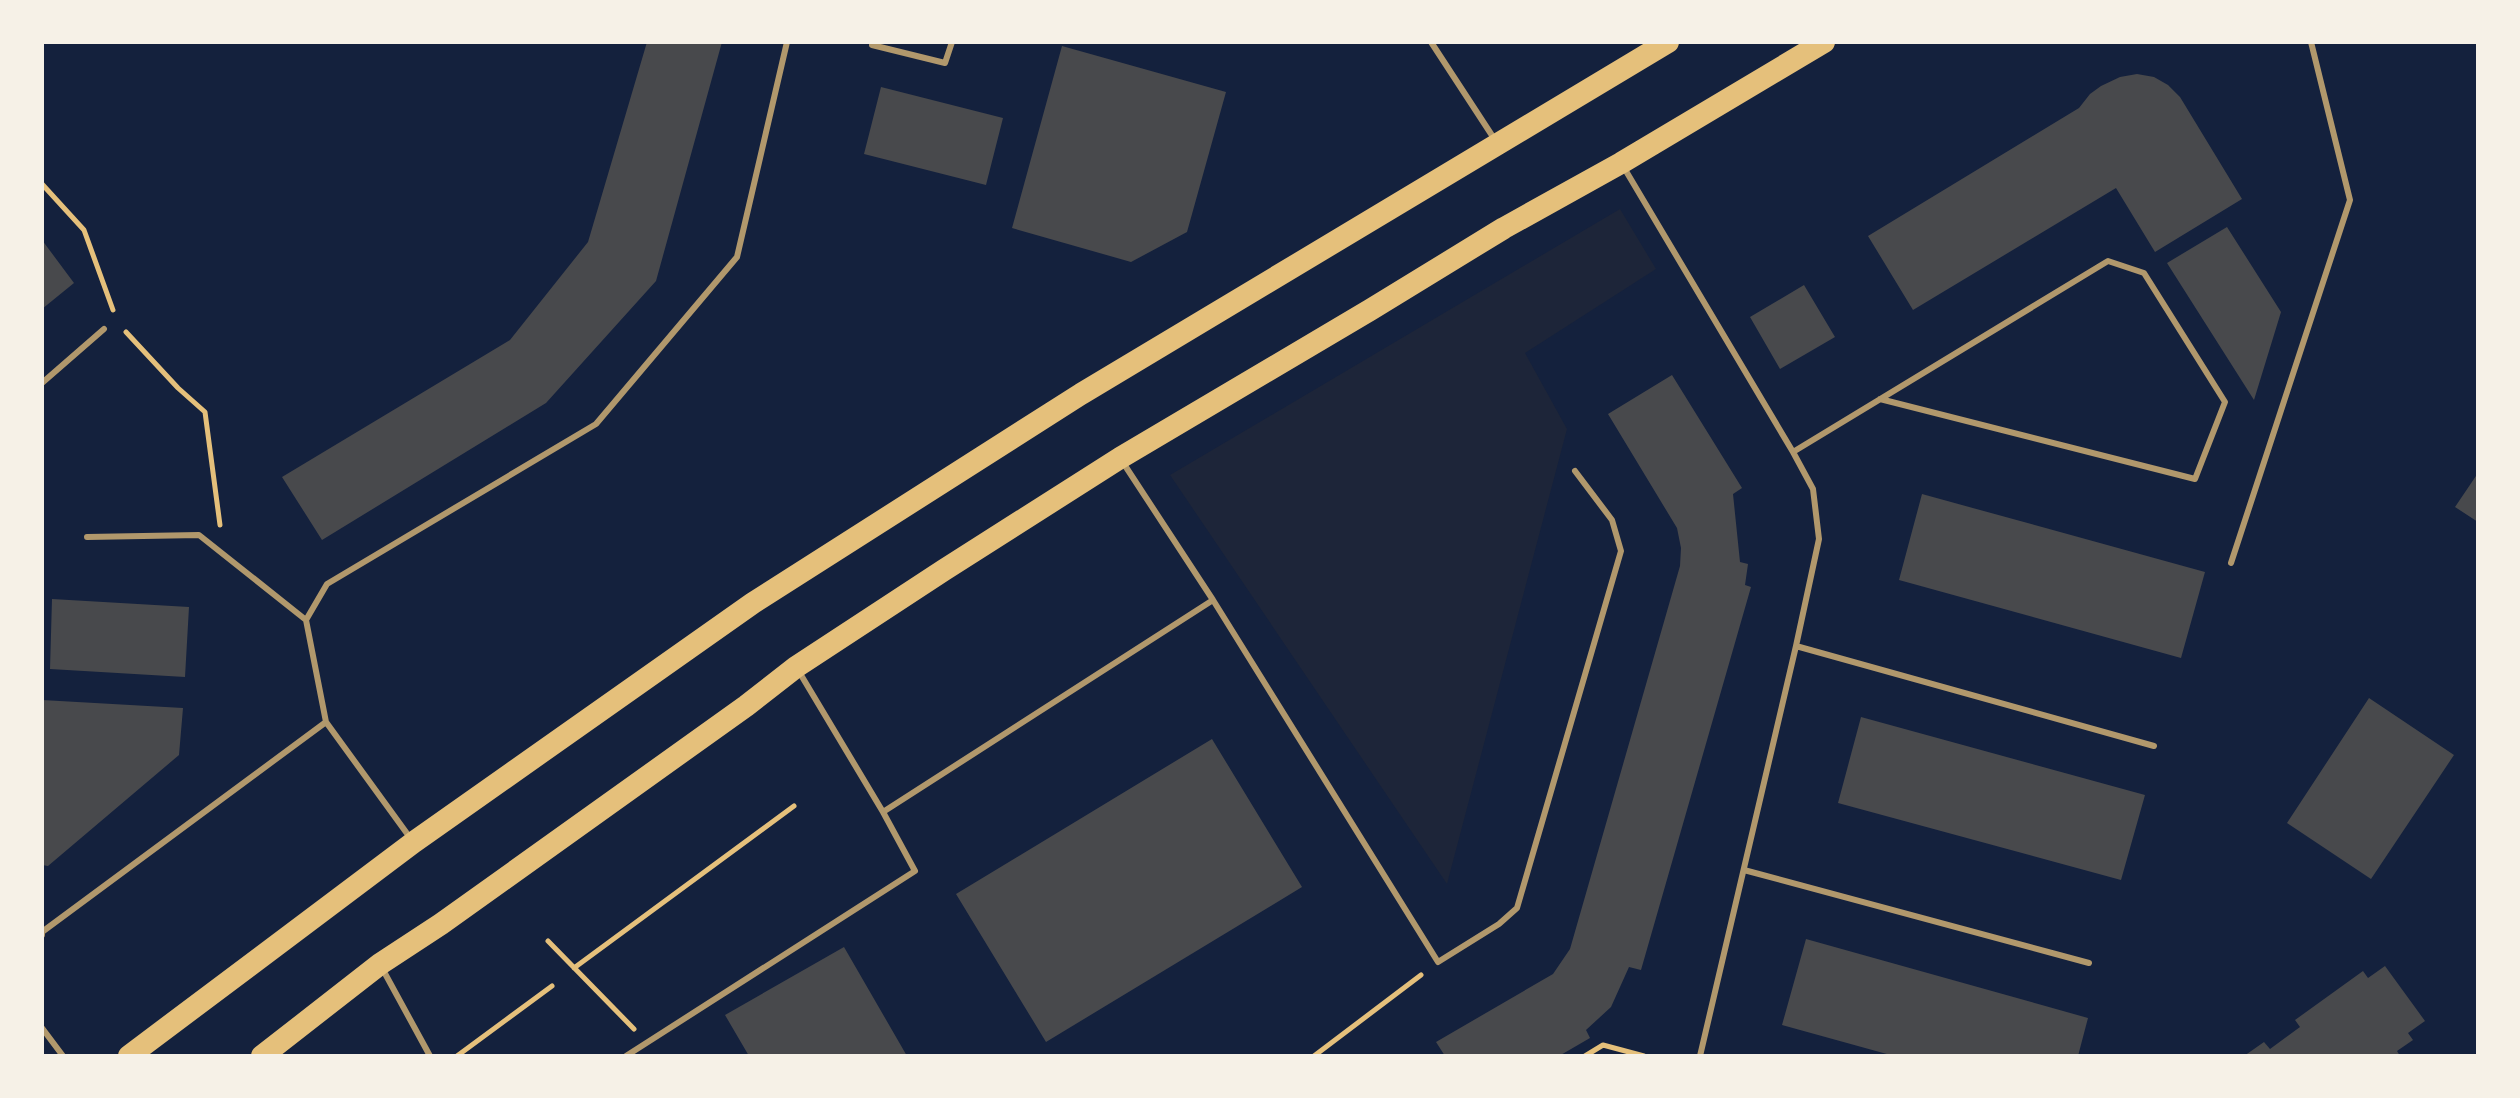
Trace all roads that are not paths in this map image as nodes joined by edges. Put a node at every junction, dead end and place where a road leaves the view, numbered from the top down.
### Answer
1 (787, 42) edge
2 (952, 42) edge
3 (1431, 42) edge
4 (1668, 42) edge
5 (1824, 42) edge
6 (2311, 42) edge
7 (872, 45) dead end
8 (1497, 143) junction
9 (1621, 163) junction
10 (104, 329) dead end
11 (42, 383) edge
12 (1880, 399) junction
13 (1793, 452) junction
14 (1120, 458) junction
15 (1575, 471) dead end
16 (87, 537) dead end
17 (2231, 563) dead end
18 (1213, 600) junction
19 (306, 620) junction
20 (1796, 646) junction
21 (796, 667) junction
22 (326, 722) junction
23 (2154, 746) dead end
24 (883, 812) junction
25 (414, 842) junction
26 (1744, 870) junction
27 (42, 935) edge
28 (2089, 963) dead end
29 (380, 964) junction
30 (42, 1028) edge
31 (63, 1056) edge
32 (129, 1056) edge
33 (262, 1056) edge
34 (430, 1056) edge
35 (626, 1056) edge
36 (1700, 1056) edge

1 - 19 lane
2 - 7 lane
3 - 8 lane
4 - 8 highway
5 - 9 highway
6 - 17 lane
8 - 25 highway
9 - 13 lane
9 - 14 highway
10 - 11 lane
12 - 12 lane
12 - 13 lane
13 - 20 lane
14 - 18 lane
14 - 21 highway
15 - 18 lane
16 - 19 lane
18 - 24 lane
19 - 22 lane
20 - 23 lane
20 - 26 lane
21 - 24 lane
21 - 29 highway
22 - 25 lane
22 - 27 lane
24 - 35 lane
25 - 32 highway
26 - 28 lane
26 - 36 lane
29 - 33 highway
29 - 34 lane
30 - 31 lane

